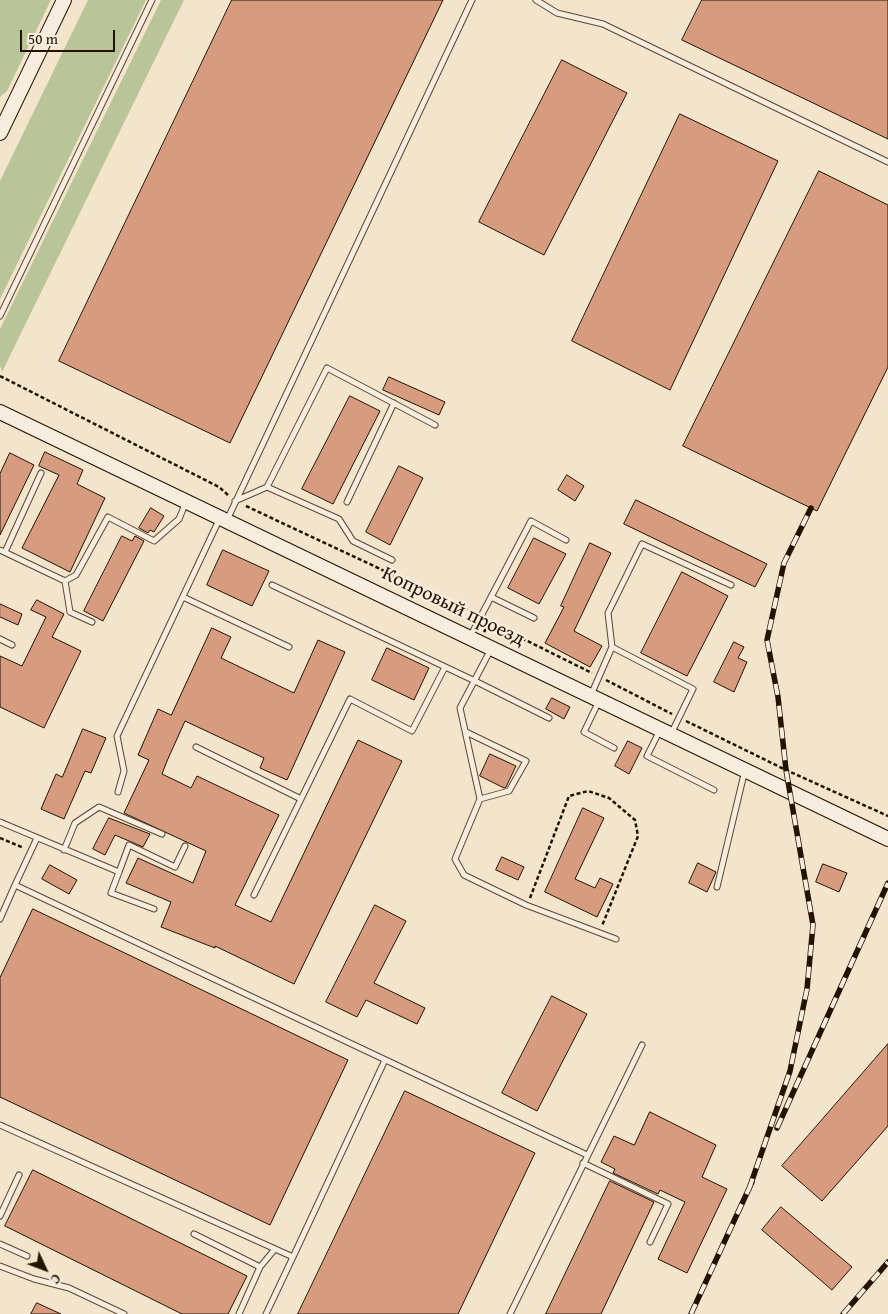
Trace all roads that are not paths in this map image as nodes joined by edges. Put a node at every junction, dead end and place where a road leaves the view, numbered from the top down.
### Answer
1 (64, 0) edge
2 (152, 0) edge
3 (472, 0) edge
4 (536, 0) edge
5 (2, 124) edge
6 (888, 162) edge
7 (0, 316) edge
8 (394, 403) junction
9 (0, 412) edge
10 (435, 425) dead end
11 (41, 473) dead end
12 (267, 486) junction
13 (235, 501) junction
14 (186, 502) junction
15 (347, 502) dead end
16 (223, 519) junction
17 (566, 540) dead end
18 (2, 551) edge
19 (392, 560) dead end
20 (65, 581) junction
21 (272, 585) dead end
22 (731, 585) dead end
23 (183, 597) junction
24 (491, 597) junction
25 (534, 618) dead end
26 (92, 622) dead end
27 (470, 638) junction
28 (0, 639) edge
29 (12, 644) dead end
30 (288, 647) dead end
31 (612, 647) junction
32 (492, 648) junction
33 (445, 667) junction
34 (474, 681) junction
35 (595, 698) junction
36 (549, 718) dead end
37 (466, 732) junction
38 (666, 732) junction
39 (196, 746) dead end
40 (614, 748) dead end
41 (745, 770) junction
42 (714, 790) dead end
43 (118, 792) dead end
44 (301, 799) junction
45 (480, 799) junction
46 (0, 822) edge
47 (162, 834) dead end
48 (37, 838) junction
49 (888, 839) edge
50 (185, 846) dead end
51 (64, 850) junction
52 (118, 872) junction
53 (15, 886) junction
54 (717, 887) dead end
55 (254, 895) dead end
56 (154, 909) dead end
57 (0, 919) edge
58 (616, 939) dead end
59 (642, 1045) dead end
60 (385, 1060) junction
61 (0, 1126) edge
62 (587, 1155) junction
63 (583, 1164) junction
64 (19, 1174) dead end
65 (0, 1216) edge
66 (194, 1234) dead end
67 (650, 1242) dead end
68 (0, 1244) edge
69 (275, 1249) junction
70 (26, 1256) dead end
71 (293, 1257) junction
72 (0, 1266) edge
73 (260, 1267) junction
74 (124, 1314) edge
75 (238, 1314) edge
76 (266, 1314) edge
77 (510, 1314) edge

1 - 5 main road
2 - 7 lane
3 - 13 lane
4 - 6 lane
8 - 10 lane
8 - 12 lane
8 - 15 lane
9 - 14 main road, Копровый проезд
11 - 18 lane
12 - 13 lane
12 - 19 lane
13 - 16 lane
14 - 16 main road, Копровый проезд
14 - 20 lane
16 - 23 lane
16 - 27 main road, Копровый проезд
17 - 24 lane
18 - 20 lane
20 - 26 lane
21 - 33 lane
22 - 31 lane
23 - 30 lane
23 - 43 lane
24 - 25 lane
24 - 27 lane
27 - 32 main road, Копровый проезд
28 - 29 lane
31 - 35 lane
31 - 38 lane
32 - 34 lane
32 - 35 main road, Копровый проезд
33 - 34 lane
33 - 44 lane
34 - 36 lane
34 - 37 lane
35 - 38 main road, Копровый проезд
35 - 40 lane
37 - 45 lane
37 - 45 lane
38 - 41 main road, Копровый проезд
38 - 42 lane
39 - 44 lane
41 - 49 main road, Копровый проезд
41 - 54 lane
44 - 55 lane
45 - 58 lane
46 - 48 lane
47 - 51 lane
48 - 51 lane
48 - 53 lane
50 - 52 lane
51 - 52 lane
52 - 56 lane
53 - 57 lane
53 - 60 lane
59 - 62 lane
60 - 62 lane
60 - 71 lane
61 - 69 lane
62 - 63 lane
63 - 67 lane
63 - 77 lane
64 - 65 lane
66 - 73 lane
68 - 70 lane
69 - 71 lane
69 - 73 lane
71 - 76 lane
72 - 74 lane
73 - 75 lane

